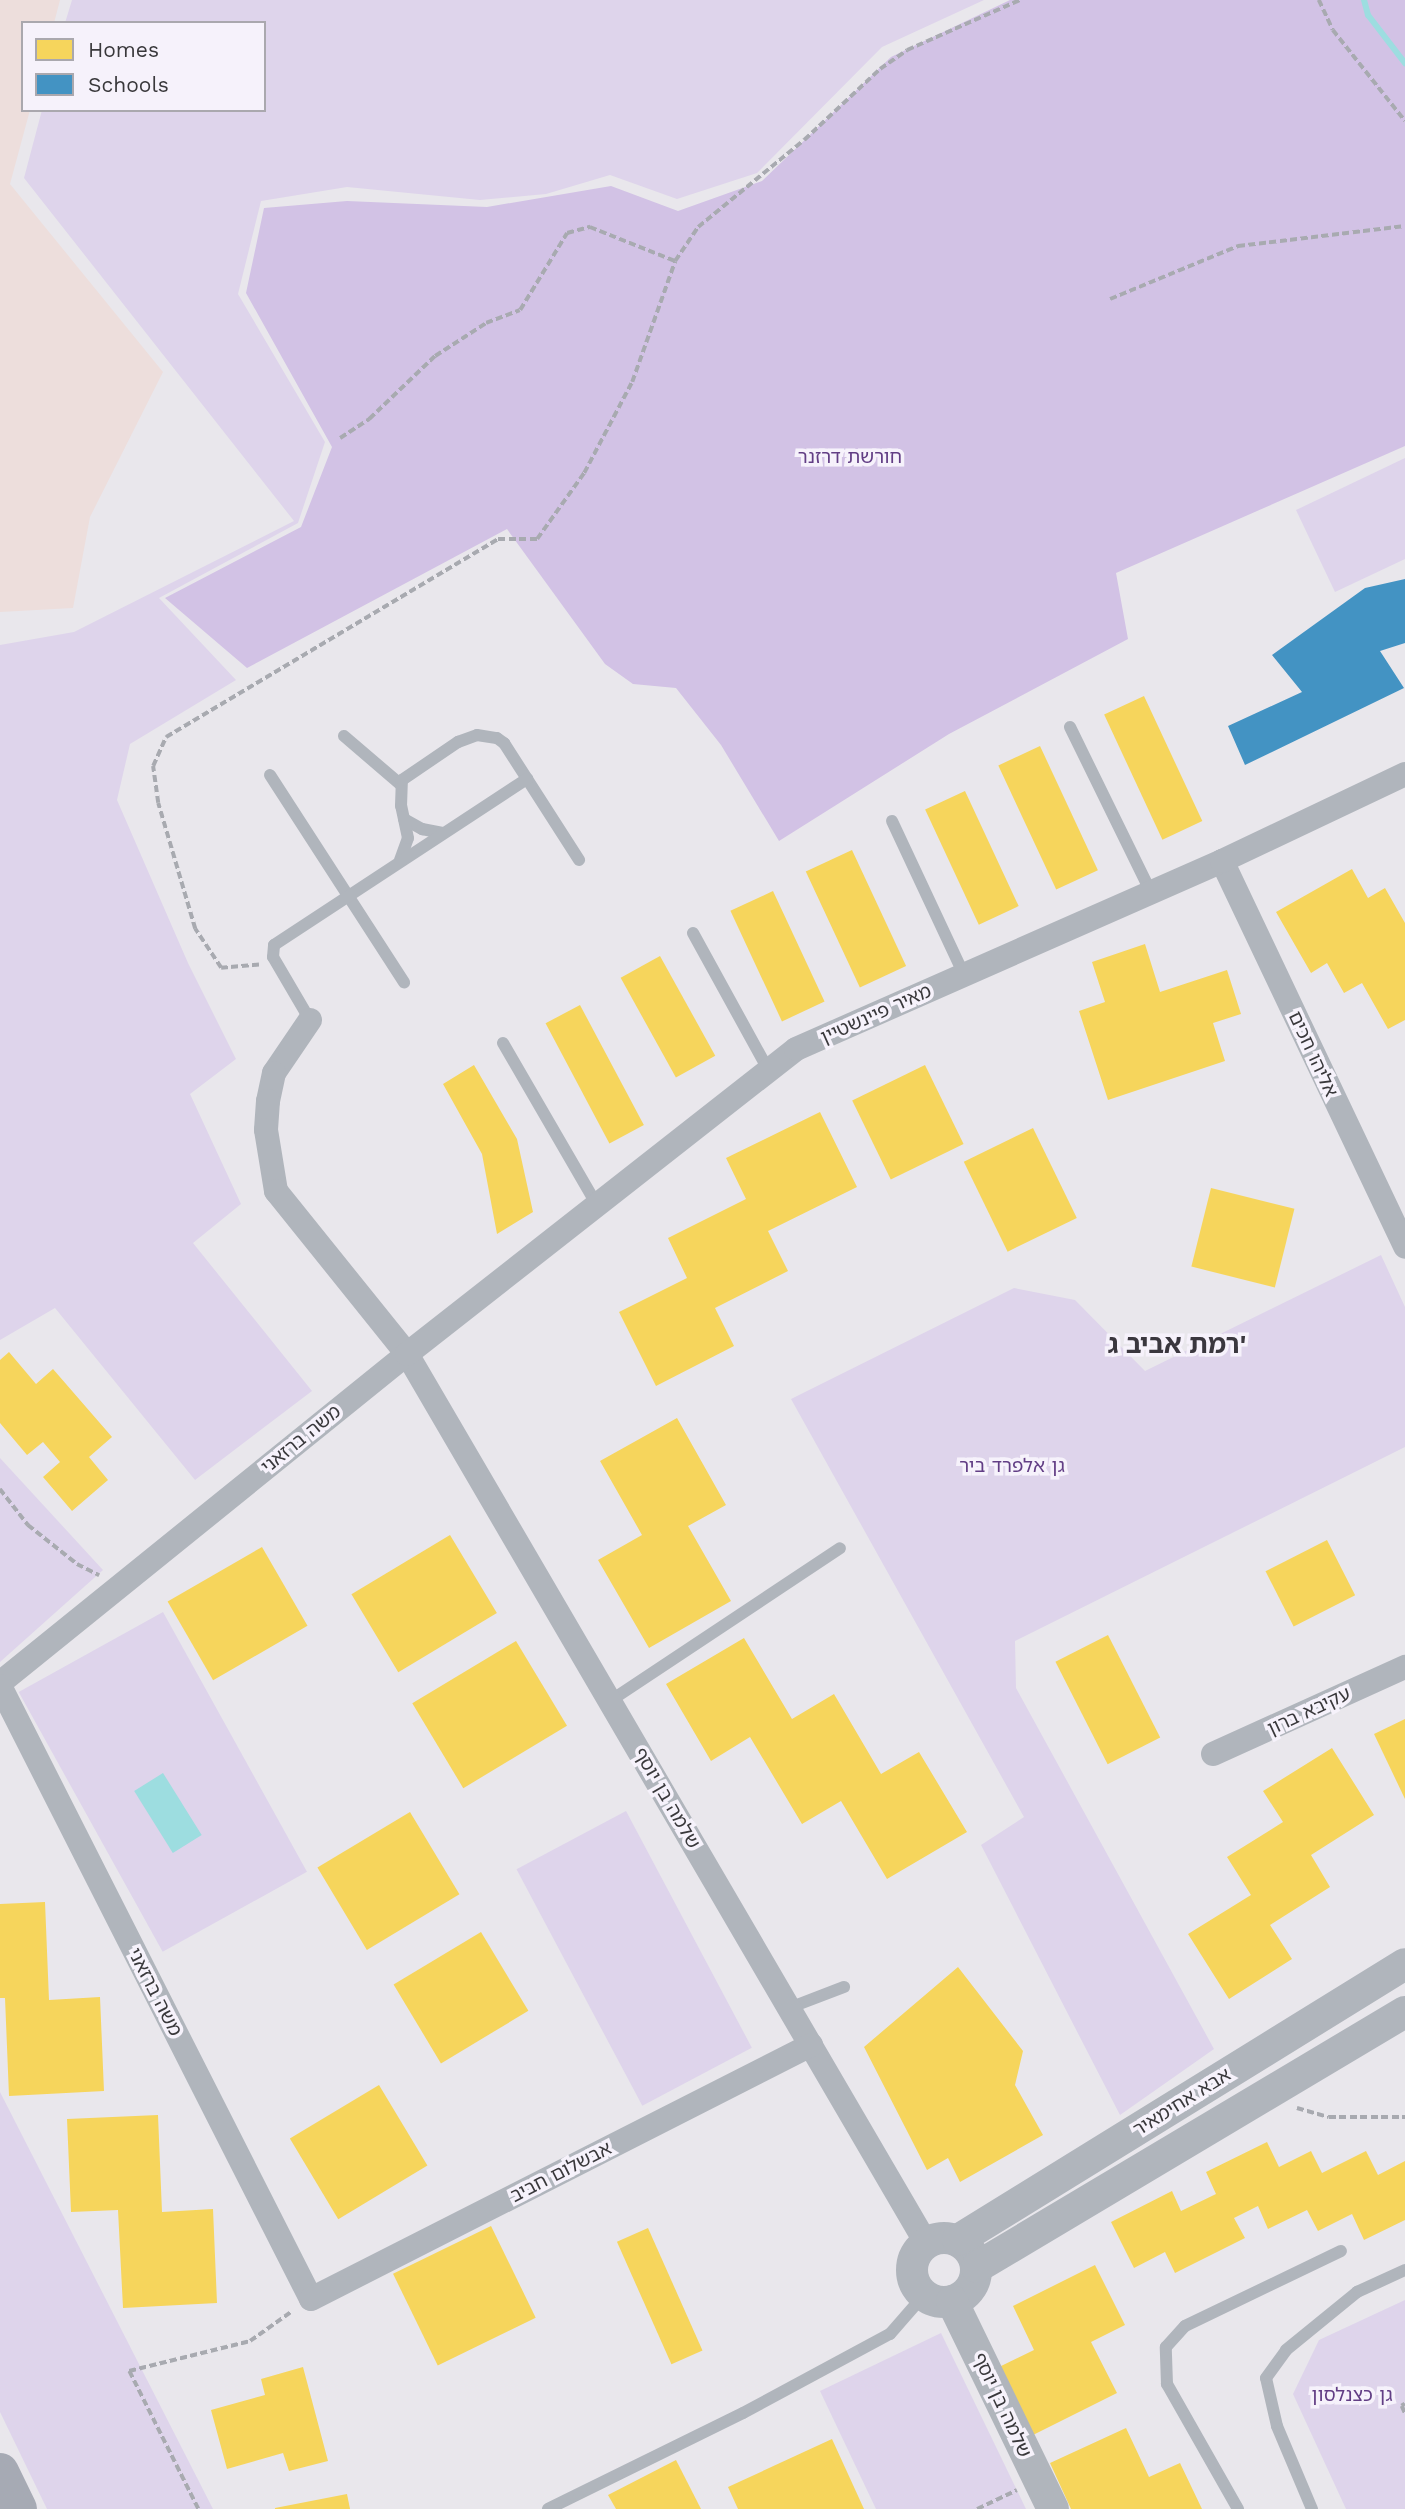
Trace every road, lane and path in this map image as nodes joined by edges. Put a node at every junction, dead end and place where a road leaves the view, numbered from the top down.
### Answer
1 (1020, 0) edge
2 (1319, 0) edge
3 (1405, 121) edge
4 (1405, 226) edge
5 (675, 261) junction
6 (1111, 299) dead end
7 (340, 438) dead end
8 (1070, 727) dead end
9 (344, 736) dead end
10 (1405, 774) edge
11 (270, 775) dead end
12 (527, 779) junction
13 (400, 784) junction
14 (404, 819) junction
15 (892, 821) dead end
16 (443, 833) junction
17 (579, 860) dead end
18 (400, 861) junction
19 (1222, 861) junction
20 (1151, 892) junction
21 (349, 894) junction
22 (693, 933) dead end
23 (276, 964) junction
24 (964, 975) junction
25 (404, 982) dead end
26 (310, 1020) joint
27 (503, 1042) dead end
28 (769, 1071) junction
29 (597, 1205) junction
30 (1405, 1247) edge
31 (407, 1354) junction
32 (0, 1489) edge
33 (840, 1548) dead end
34 (119, 1586) junction
35 (1405, 1667) edge
36 (0, 1685) edge
37 (610, 1701) junction
38 (1213, 1754) dead end
39 (1405, 1964) edge
40 (844, 1987) dead end
41 (789, 2008) junction
42 (1405, 2012) edge
43 (811, 2045) junction
44 (1260, 2097) junction
45 (1405, 2117) edge
46 (958, 2240) junction
47 (926, 2243) junction
48 (1341, 2251) dead end
49 (977, 2267) junction
50 (1405, 2270) edge
51 (938, 2298) junction
52 (311, 2299) junction
53 (1405, 2404) edge
54 (1405, 2413) edge
55 (0, 2472) edge
56 (1038, 2480) junction
57 (18, 2509) edge
58 (198, 2509) edge
59 (548, 2509) edge
60 (977, 2509) edge
61 (1053, 2509) edge
62 (1238, 2509) edge
63 (1312, 2509) edge

1 - 5 path
2 - 3 path
4 - 6 path
5 - 7 path
5 - 23 path
8 - 20 lane
9 - 13 lane
10 - 19 street, מאיר פיינשטיין
11 - 21 lane
12 - 13 lane
12 - 16 lane
12 - 17 lane
13 - 14 lane
14 - 16 lane
14 - 18 lane
15 - 24 lane
16 - 18 lane
18 - 21 lane
19 - 20 street, מאיר פיינשטיין
19 - 30 street, אליהו חכים
20 - 24 street, מאיר פיינשטיין
21 - 23 lane
21 - 25 lane
22 - 28 lane
23 - 26 lane
24 - 28 street, מאיר פיינשטיין
26 - 31 street, שלמה בן יוסף
27 - 29 lane
28 - 29 street, מאיר פיינשטיין
29 - 31 street, מאיר פיינשטיין
31 - 34 street, משה ברזאני
31 - 37 street, שלמה בן יוסף
32 - 34 path
33 - 37 lane
34 - 36 street, משה ברזאני
35 - 38 street, עקיבא ברון
36 - 52 street, משה ברזאני
37 - 41 street, שלמה בן יוסף
39 - 46 street, אבא אחימאיר
40 - 41 lane
41 - 43 street, שלמה בן יוסף
42 - 44 street, אבא אחימאיר
43 - 47 street, שלמה בן יוסף
43 - 52 street, אבשלום חביב
44 - 45 path
44 - 49 street, אבא אחימאיר
46 - 47 street
46 - 49 street
47 - 51 street
48 - 62 lane
49 - 51 street
50 - 63 lane
51 - 56 street, שלמה בן יוסף
51 - 59 lane
52 - 58 path
53 - 54 path
55 - 57 highway
56 - 60 path
56 - 61 street, שלמה בן יוסף

